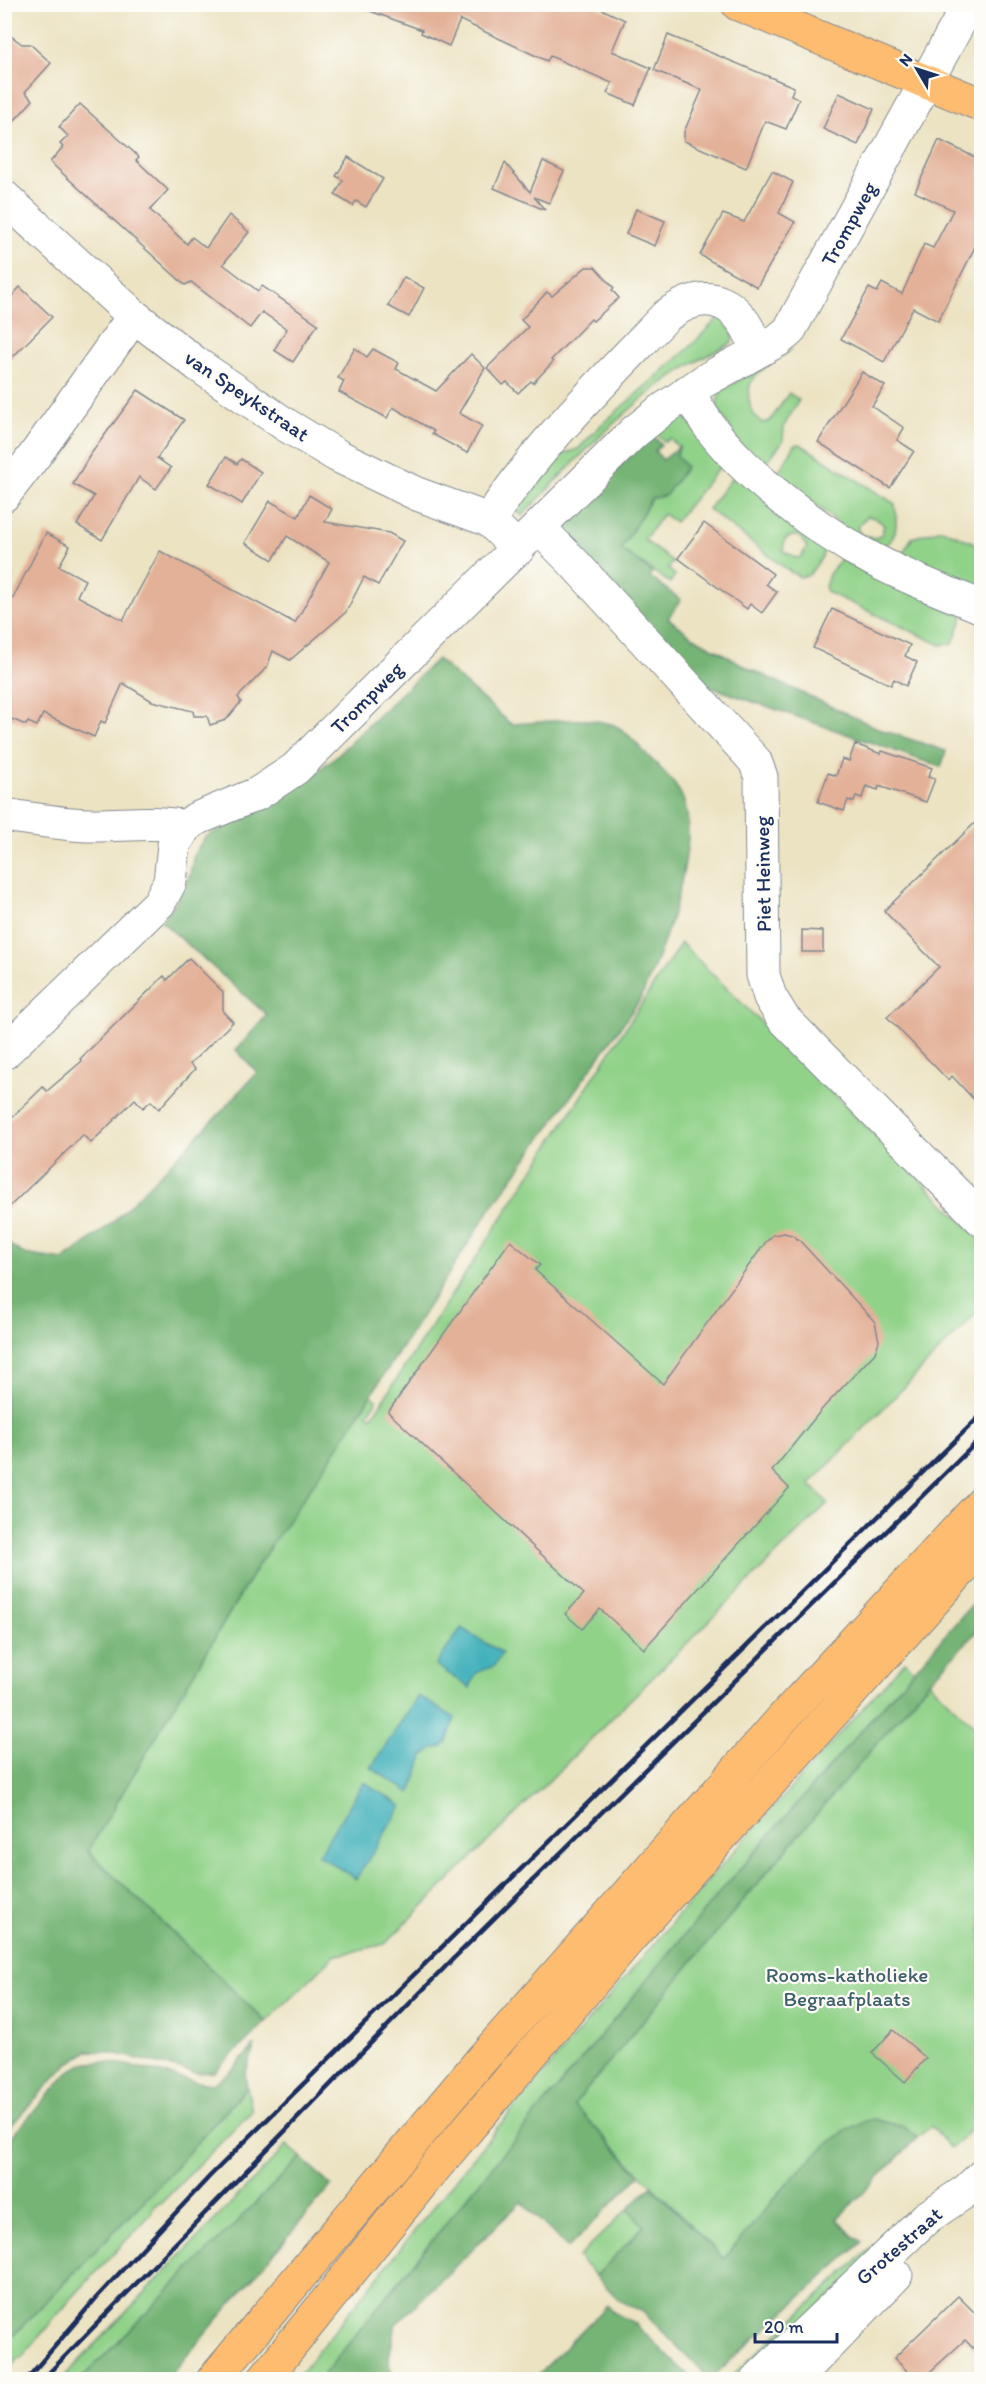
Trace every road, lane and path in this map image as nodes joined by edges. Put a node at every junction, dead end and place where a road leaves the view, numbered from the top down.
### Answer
1 (738, 4) edge
2 (969, 4) edge
3 (927, 82) junction
4 (981, 105) edge
5 (4, 197) edge
6 (134, 316) junction
7 (757, 351) junction
8 (687, 392) junction
9 (4, 495) edge
10 (489, 520) junction
11 (528, 538) junction
12 (981, 607) edge
13 (4, 815) edge
14 (185, 827) junction
15 (4, 1053) edge
16 (981, 1220) edge
17 (981, 1503) edge
18 (981, 1547) edge
19 (974, 2183) edge
20 (213, 2379) edge
21 (263, 2379) edge
22 (757, 2379) edge
23 (794, 2379) edge

1 - 3 main road
2 - 3 street, Trompweg
3 - 4 main road
3 - 7 street, Trompweg
5 - 6 street, van Speykstraat
6 - 9 street
6 - 10 street, van Speykstraat
7 - 8 street, Trompweg
7 - 10 street
8 - 11 street, Trompweg
8 - 12 street
10 - 11 street, van Speykstraat
11 - 14 street, Trompweg
11 - 16 street, Piet Heinweg
13 - 14 street
14 - 15 street
17 - 20 main road
18 - 21 main road
19 - 22 street, Grotestraat
19 - 23 street, Grotestraat

